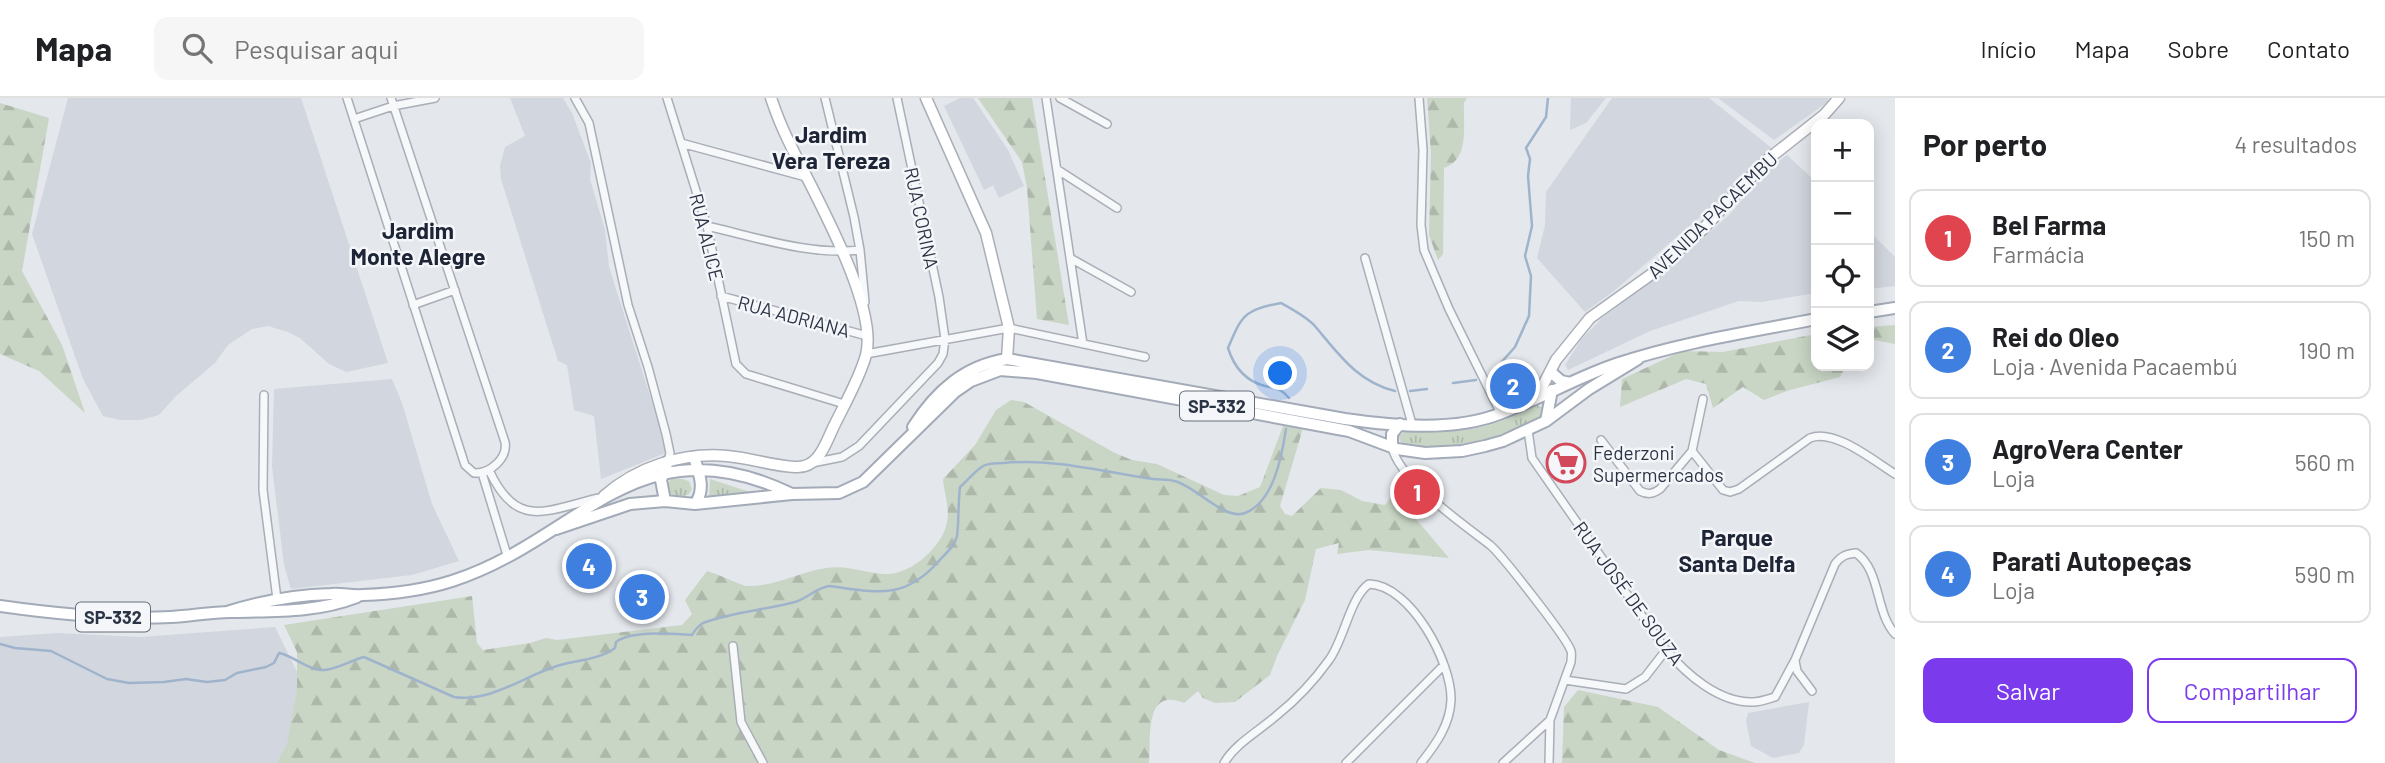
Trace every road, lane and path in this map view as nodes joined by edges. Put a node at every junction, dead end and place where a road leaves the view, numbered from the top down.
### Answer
1 (347, 98) edge
2 (435, 98) edge
3 (575, 98) edge
4 (667, 98) edge
5 (771, 98) edge
6 (825, 98) edge
7 (897, 98) edge
8 (926, 98) edge
9 (1046, 98) edge
10 (1060, 98) edge
11 (1419, 98) edge
12 (1839, 98) edge
13 (392, 102) edge
14 (354, 119) junction
15 (1107, 124) dead end
16 (681, 143) junction
17 (1058, 170) junction
18 (806, 177) junction
19 (1117, 208) dead end
20 (707, 226) junction
21 (860, 250) junction
22 (843, 252) junction
23 (1070, 258) junction
24 (1366, 258) dead end
25 (455, 290) junction
26 (1130, 292) dead end
27 (721, 296) junction
28 (413, 305) junction
29 (1895, 308) edge
30 (1874, 311) edge
31 (866, 317) junction
32 (1811, 320) edge
33 (1009, 328) junction
34 (867, 336) junction
35 (945, 339) junction
36 (1083, 344) junction
37 (866, 354) junction
38 (1146, 357) dead end
39 (1007, 359) junction
40 (1638, 359) junction
41 (1556, 360) junction
42 (1553, 374) junction
43 (1570, 383) junction
44 (1552, 390) junction
45 (264, 394) dead end
46 (1537, 397) junction
47 (1703, 400) dead end
48 (844, 404) junction
49 (1501, 414) junction
50 (1548, 416) junction
51 (1406, 424) junction
52 (1528, 430) junction
53 (1601, 440) dead end
54 (903, 441) junction
55 (1392, 447) junction
56 (1692, 451) junction
57 (694, 457) junction
58 (668, 461) junction
59 (812, 463) junction
60 (698, 470) junction
61 (485, 472) junction
62 (663, 473) junction
63 (1895, 474) edge
64 (792, 494) junction
65 (602, 498) junction
66 (665, 501) junction
67 (695, 504) junction
68 (555, 529) junction
69 (507, 555) junction
70 (360, 596) junction
71 (277, 599) junction
72 (0, 606) edge
73 (227, 612) junction
74 (1895, 634) edge
75 (733, 646) dead end
76 (1666, 650) junction
77 (1795, 660) junction
78 (1444, 665) junction
79 (1565, 680) junction
80 (1812, 691) dead end
81 (1550, 720) junction
82 (762, 763) edge
83 (1224, 763) edge
84 (1346, 763) edge
85 (1421, 763) edge
86 (1503, 763) edge
87 (1549, 763) edge

1 - 14 street
2 - 13 street
3 - 58 street
4 - 16 street, RUA ALICE
5 - 18 street
6 - 21 street
7 - 35 street, RUA CORINA
8 - 33 street
9 - 17 street
10 - 15 street
11 - 49 street
12 - 41 street, AVENIDA PACAEMBU
13 - 14 street
13 - 25 street
14 - 28 street
16 - 18 street
16 - 20 street, RUA ALICE
17 - 19 street
17 - 23 street
18 - 22 street
20 - 22 street
20 - 27 street, RUA ALICE
21 - 22 street
21 - 31 street
22 - 31 street
23 - 26 street
23 - 36 street
24 - 51 street
25 - 28 street
25 - 61 street
27 - 34 street, RUA ADRIANA
27 - 48 street, RUA ALICE
28 - 61 street
29 - 30 main road
31 - 34 street
32 - 40 main road, SP-332
33 - 35 street
33 - 36 street
33 - 39 street
34 - 37 street
35 - 37 street
35 - 59 street
36 - 38 street
37 - 48 street
39 - 51 main road, SP-332
39 - 54 main road, SP-332
40 - 43 main road, SP-332
40 - 50 main road, SP-332
41 - 42 street
41 - 46 street, AVENIDA PACAEMBU
42 - 43 main road
42 - 44 street
43 - 44 main road, SP-332
44 - 46 main road, SP-332
44 - 50 main road
45 - 71 street
46 - 49 main road, SP-332
46 - 50 main road
47 - 56 street
48 - 59 street
49 - 51 main road, SP-332
50 - 52 main road, SP-332
51 - 55 main road
52 - 55 main road, SP-332
52 - 76 street, RUA JOSÉ DE SOUZA
53 - 56 street
54 - 55 main road, SP-332
54 - 64 main road, SP-332
55 - 79 street
56 - 63 street
57 - 58 street
57 - 59 street
57 - 60 main road
58 - 62 main road
58 - 65 street
60 - 62 main road, SP-332
60 - 64 main road, SP-332
60 - 67 main road
61 - 65 street
61 - 69 street
62 - 65 main road, SP-332
62 - 66 main road
64 - 67 main road, SP-332
65 - 68 main road, SP-332
66 - 67 main road, SP-332
66 - 68 main road, SP-332
68 - 69 main road, SP-332
69 - 70 main road, SP-332
70 - 71 main road, SP-332
70 - 73 main road, SP-332
71 - 73 main road, SP-332
72 - 73 main road, SP-332
74 - 77 street
75 - 82 street
76 - 77 street, RUA JOSÉ DE SOUZA
76 - 79 street
77 - 80 street
78 - 83 street
78 - 84 street
78 - 85 street
79 - 81 street
81 - 86 street
81 - 87 street

